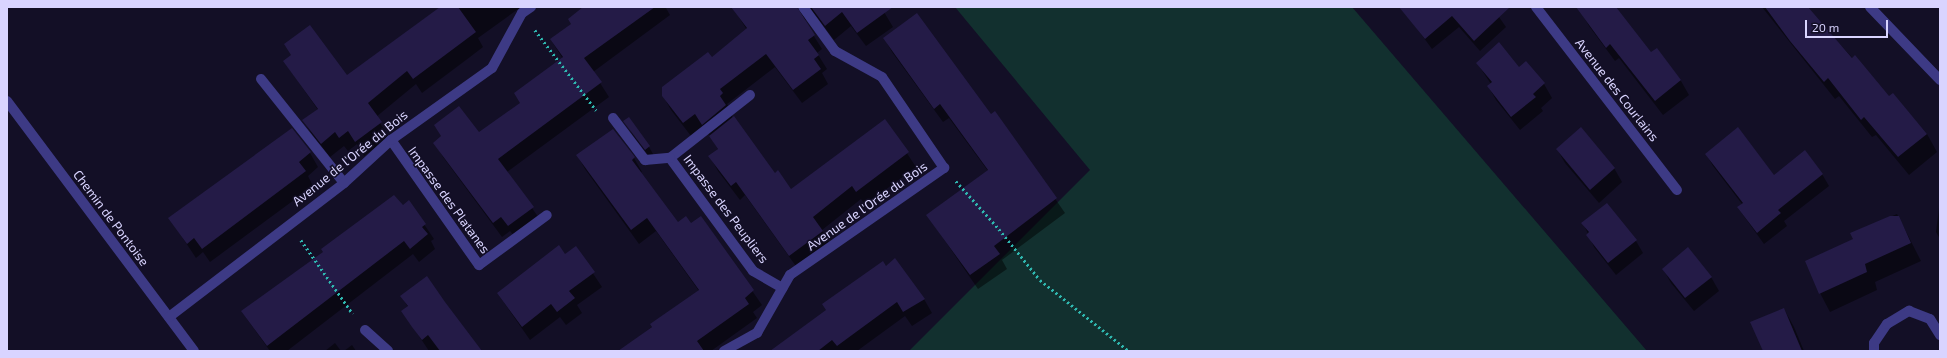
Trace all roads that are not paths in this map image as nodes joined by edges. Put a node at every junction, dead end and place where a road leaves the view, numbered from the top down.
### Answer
1 (803, 7) edge
2 (1536, 7) edge
3 (1872, 8) edge
4 (526, 10) edge
5 (261, 79) dead end
6 (1940, 80) edge
7 (750, 95) dead end
8 (7, 101) edge
9 (613, 118) road end
10 (391, 140) junction
11 (670, 158) junction
12 (344, 183) junction
13 (1677, 190) dead end
14 (547, 215) dead end
15 (782, 288) junction
16 (169, 317) junction
17 (365, 330) road end
18 (1940, 335) edge
19 (194, 351) edge
20 (388, 351) edge
21 (724, 351) edge
22 (1874, 351) edge

1 - 15 street, Avenue de l'Orée du Bois
2 - 13 street, Avenue des Courlains
3 - 6 street
4 - 10 street, Avenue de l'Orée du Bois
5 - 12 street
7 - 11 street, Impasse des Peupliers
8 - 16 street, Chemin de Pontoise
9 - 11 street, Impasse des Peupliers
10 - 12 street, Avenue de l'Orée du Bois
10 - 14 street, Impasse des Platanes
11 - 15 street, Impasse des Peupliers
12 - 16 street, Avenue de l'Orée du Bois
15 - 21 street, Avenue de l'Orée du Bois
16 - 19 street, Chemin de Pontoise
17 - 20 street
18 - 22 street

